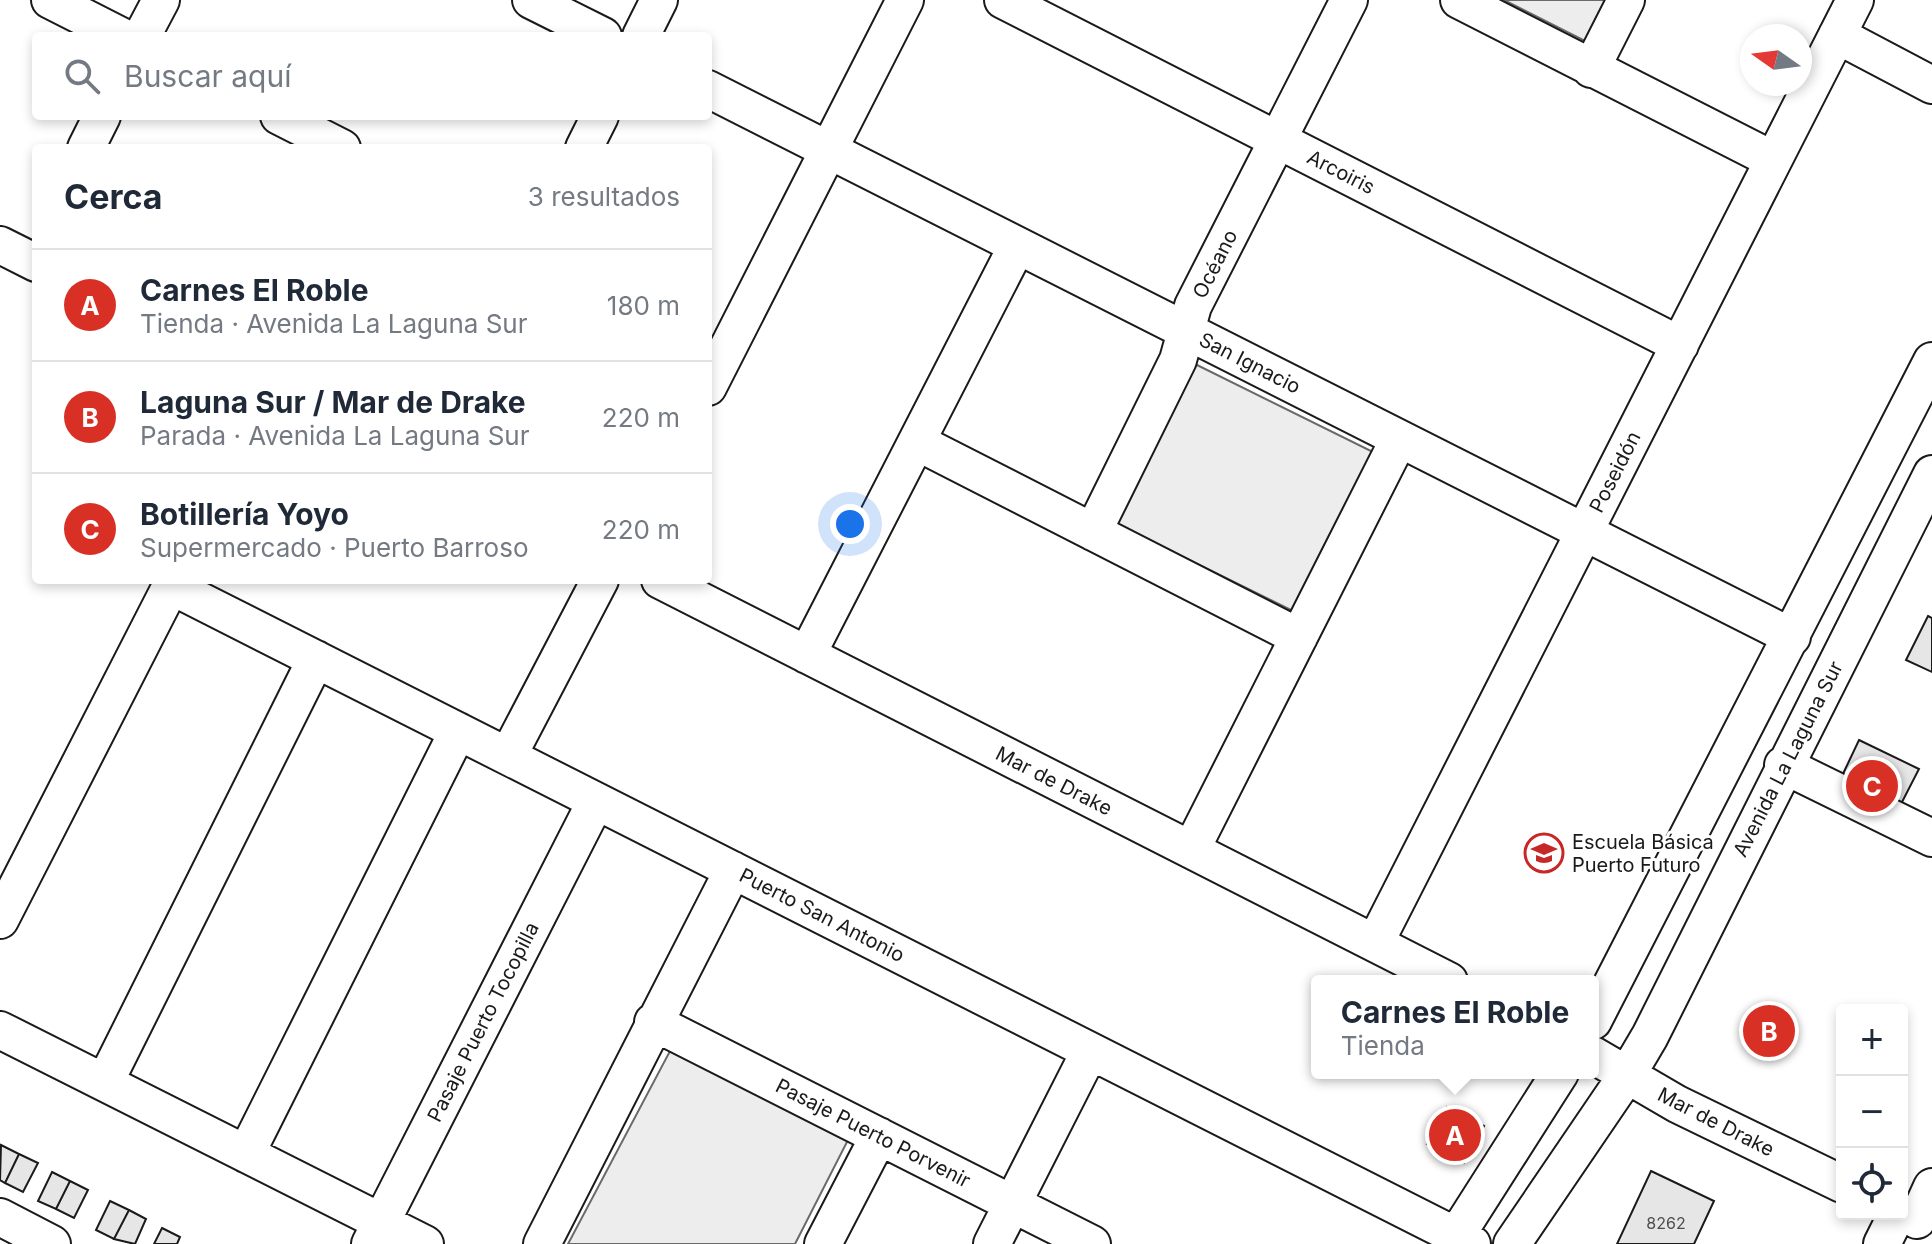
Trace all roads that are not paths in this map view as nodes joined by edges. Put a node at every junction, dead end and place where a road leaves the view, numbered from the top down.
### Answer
1 (50, 0) edge
2 (161, 0) edge
3 (531, 0) edge
4 (659, 0) edge
5 (905, 0) edge
6 (1003, 0) edge
7 (1349, 0) edge
8 (1626, 0) edge
9 (1855, 0) edge
10 (1479, 5) edge
11 (113, 32) edge
12 (144, 32) edge
13 (595, 32) edge
14 (643, 32) edge
15 (1837, 35) junction
16 (1591, 69) junction
17 (1932, 85) edge
18 (712, 91) edge
19 (100, 120) edge
20 (287, 120) edge
21 (598, 120) edge
22 (1278, 140) junction
23 (88, 144) edge
24 (334, 144) edge
25 (586, 144) edge
26 (829, 150) junction
27 (1773, 160) junction
28 (1017, 246) junction
29 (1187, 332) junction
30 (1680, 345) junction
31 (1932, 361) edge
32 (712, 379) edge
33 (1399, 439) junction
34 (917, 442) junction
35 (1932, 474) edge
36 (1093, 532) junction
37 (1584, 532) junction
38 (171, 584) edge
39 (174, 584) edge
40 (598, 584) edge
41 (668, 584) edge
42 (1299, 637) junction
43 (1792, 637) junction
44 (807, 655) junction
45 (316, 659) junction
46 (458, 731) junction
47 (508, 756) junction
48 (1783, 765) junction
49 (596, 801) junction
50 (1932, 838) edge
51 (1191, 850) junction
52 (733, 870) junction
53 (0, 920) edge
54 (1375, 943) junction
55 (1437, 975) edge
56 (1599, 1009) edge
57 (653, 1022) junction
58 (0, 1030) edge
59 (1090, 1051) junction
60 (1599, 1059) edge
61 (1627, 1075) junction
62 (1556, 1079) edge
63 (105, 1082) junction
64 (879, 1136) junction
65 (246, 1154) junction
66 (1836, 1181) edge
67 (1932, 1187) edge
68 (1012, 1204) junction
69 (0, 1217) edge
70 (1912, 1218) edge
71 (376, 1233) edge
72 (1460, 1241) edge
73 (52, 1244) edge
74 (425, 1244) edge
75 (542, 1244) edge
76 (823, 1244) edge
77 (992, 1244) edge
78 (1092, 1244) edge
79 (1512, 1244) edge
80 (1882, 1244) edge

1 - 11 street
2 - 12 street
3 - 13 street
4 - 14 street
5 - 26 street
6 - 22 street, Arcoiris
7 - 22 street, Océano
8 - 16 street
9 - 15 street, Poseidón
10 - 16 street
15 - 17 street
15 - 27 street, Poseidón
16 - 27 street
18 - 26 street, San Ignacio
19 - 23 street
20 - 24 street
21 - 25 street
22 - 29 street, Océano
22 - 30 street, Arcoiris
26 - 28 street, San Ignacio
26 - 32 street
27 - 30 street, Poseidón
28 - 29 street, San Ignacio
28 - 34 street
29 - 33 street, San Ignacio
29 - 36 street, Océano
30 - 37 street, Poseidón
31 - 43 street
33 - 37 street, San Ignacio
33 - 42 street
34 - 36 street
34 - 44 street
35 - 48 street, Avenida La Laguna Sur
36 - 42 street
37 - 43 street, San Ignacio
37 - 54 street, Poseidón
38 - 53 street
39 - 45 street, Puerto San Antonio
40 - 47 street
41 - 44 street, Mar de Drake
42 - 51 street
43 - 56 street
44 - 51 street, Mar de Drake
45 - 46 street, Puerto San Antonio
45 - 63 street
46 - 47 street, Puerto San Antonio
46 - 65 street
47 - 49 street, Puerto San Antonio
48 - 50 street
48 - 61 street, Avenida La Laguna Sur
49 - 52 street, Puerto San Antonio
49 - 71 street, Pasaje Puerto Tocopilla
51 - 54 street, Mar de Drake
52 - 57 street
52 - 59 street, Puerto San Antonio
54 - 55 street, Mar de Drake
57 - 64 street, Pasaje Puerto Porvenir
57 - 75 street
58 - 63 street
59 - 68 street
59 - 72 street, Puerto San Antonio
60 - 61 street, Mar de Drake
61 - 66 street, Mar de Drake
61 - 79 street, Avenida La Laguna Sur
62 - 72 street
63 - 65 street
64 - 68 street, Pasaje Puerto Porvenir
64 - 76 street
65 - 71 street
67 - 70 street
68 - 77 street
68 - 78 street, Pasaje Puerto Porvenir
69 - 73 street
70 - 80 street
71 - 74 street

